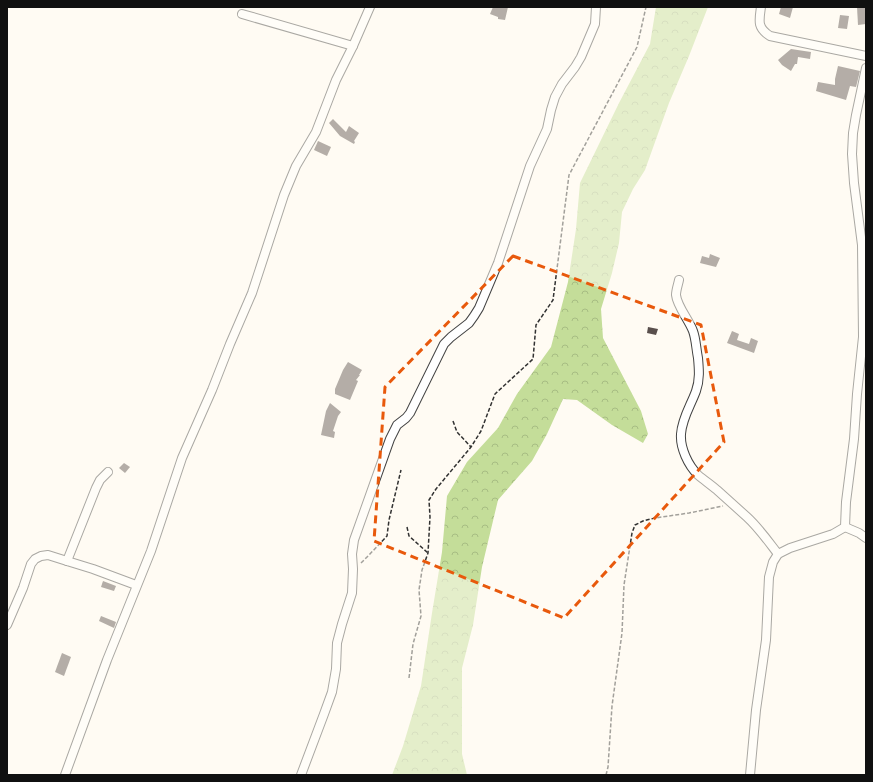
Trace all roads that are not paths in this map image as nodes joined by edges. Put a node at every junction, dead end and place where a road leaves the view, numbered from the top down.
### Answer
1 (370, 7) edge
2 (596, 7) edge
3 (761, 7) edge
4 (242, 14) dead end
5 (353, 46) junction
6 (866, 56) edge
7 (866, 68) edge
8 (679, 280) dead end
9 (108, 472) dead end
10 (845, 527) junction
11 (866, 538) edge
12 (778, 554) junction
13 (67, 561) junction
14 (136, 585) junction
15 (7, 625) edge
16 (65, 775) edge
17 (301, 775) edge
18 (750, 775) edge

1 - 5 street
2 - 17 street
3 - 6 street
4 - 5 street
5 - 14 street
7 - 10 street
8 - 12 street
9 - 13 street
10 - 11 street
10 - 12 street
12 - 18 street
13 - 14 street
13 - 15 street
14 - 16 street

